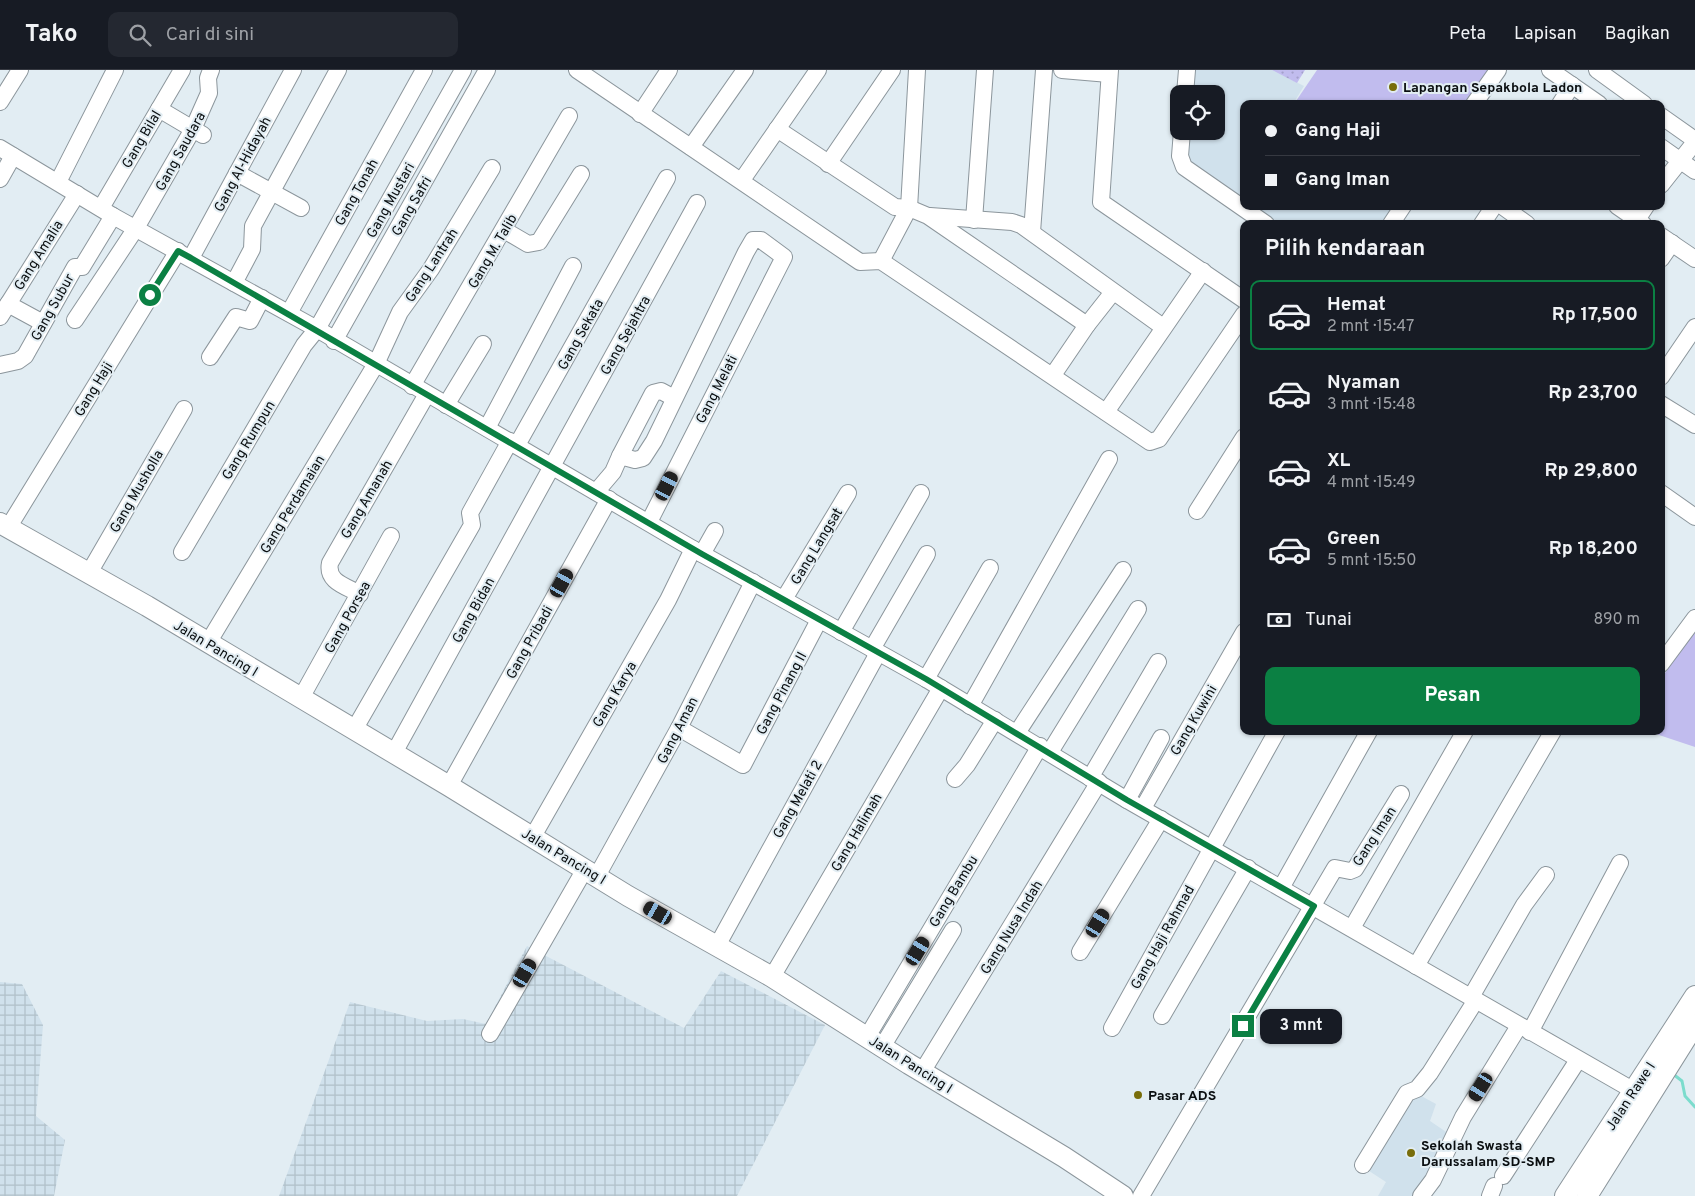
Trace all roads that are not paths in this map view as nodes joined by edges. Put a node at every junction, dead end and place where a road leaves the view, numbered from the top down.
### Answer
1 (20, 70) edge
2 (115, 70) edge
3 (182, 70) edge
4 (211, 70) edge
5 (292, 70) edge
6 (338, 70) edge
7 (424, 70) edge
8 (463, 70) edge
9 (487, 70) edge
10 (576, 70) edge
11 (669, 70) edge
12 (745, 70) edge
13 (818, 70) edge
14 (892, 70) edge
15 (917, 70) edge
16 (985, 70) edge
17 (1044, 70) edge
18 (1062, 70) edge
19 (1187, 70) edge
20 (1498, 70) edge
21 (1550, 70) edge
22 (1597, 70) edge
23 (1109, 72) edge
24 (594, 75) edge
25 (1186, 85) edge
26 (1572, 85) junction
27 (1477, 100) edge
28 (1563, 100) edge
29 (1593, 100) edge
30 (1638, 100) edge
31 (0, 102) edge
32 (159, 109) junction
33 (640, 114) junction
34 (569, 116) dead end
35 (1665, 119) edge
36 (777, 129) junction
37 (198, 132) junction
38 (1181, 140) edge
39 (1695, 141) edge
40 (691, 147) junction
41 (1665, 150) edge
42 (6, 152) edge
43 (1679, 160) junction
44 (828, 164) junction
45 (492, 168) dead end
46 (1695, 171) edge
47 (237, 173) junction
48 (581, 174) dead end
49 (0, 178) edge
50 (667, 178) dead end
51 (1665, 179) edge
52 (742, 180) junction
53 (58, 182) junction
54 (271, 192) junction
55 (77, 194) junction
56 (697, 203) dead end
57 (1240, 206) edge
58 (301, 208) dead end
59 (909, 208) junction
60 (1246, 210) edge
61 (1508, 210) edge
62 (1625, 210) edge
63 (107, 212) junction
64 (928, 216) junction
65 (1640, 218) edge
66 (974, 220) junction
67 (1260, 220) edge
68 (1521, 220) edge
69 (136, 228) junction
70 (504, 230) junction
71 (1032, 232) junction
72 (1667, 240) edge
73 (184, 254) junction
74 (1695, 258) edge
75 (881, 261) junction
76 (573, 266) dead end
77 (1203, 271) junction
78 (234, 283) junction
79 (1113, 292) junction
80 (1240, 297) edge
81 (262, 298) junction
82 (4, 311) edge
83 (289, 313) junction
84 (75, 320) dead end
85 (1240, 320) edge
86 (43, 323) junction
87 (1087, 325) junction
88 (1163, 327) junction
89 (1695, 327) edge
90 (317, 329) junction
91 (334, 340) junction
92 (482, 344) dead end
93 (210, 356) dead end
94 (376, 364) junction
95 (0, 365) edge
96 (1665, 371) edge
97 (1053, 375) junction
98 (412, 386) junction
99 (428, 394) junction
100 (674, 398) junction
101 (446, 405) junction
102 (1665, 406) edge
103 (184, 410) dead end
104 (1106, 412) junction
105 (1695, 425) edge
106 (487, 428) junction
107 (513, 443) junction
108 (1240, 443) edge
109 (620, 456) junction
110 (1109, 460) dead end
111 (553, 466) junction
112 (848, 493) dead end
113 (921, 493) dead end
114 (602, 496) junction
115 (1665, 500) edge
116 (1197, 511) dead end
117 (1695, 517) edge
118 (649, 522) junction
119 (3, 528) edge
120 (715, 531) dead end
121 (391, 536) dead end
122 (698, 551) junction
123 (182, 552) dead end
124 (927, 554) dead end
125 (990, 568) dead end
126 (1123, 570) dead end
127 (89, 573) junction
128 (753, 582) junction
129 (360, 594) junction
130 (784, 599) junction
131 (1138, 608) dead end
132 (1695, 618) edge
133 (818, 620) junction
134 (841, 632) junction
135 (1240, 639) edge
136 (208, 643) junction
137 (875, 651) junction
138 (1665, 659) edge
139 (1158, 662) dead end
140 (926, 679) junction
141 (941, 688) junction
142 (301, 698) junction
143 (970, 706) junction
144 (995, 720) junction
145 (680, 728) junction
146 (354, 730) junction
147 (1017, 733) junction
148 (1275, 735) edge
149 (1366, 735) edge
150 (1463, 735) edge
151 (1551, 735) edge
152 (1161, 738) dead end
153 (1045, 749) junction
154 (394, 753) junction
155 (955, 779) dead end
156 (1095, 780) junction
157 (450, 786) junction
158 (1401, 794) dead end
159 (1127, 800) junction
160 (1143, 808) junction
161 (1162, 819) junction
162 (532, 838) junction
163 (1212, 848) junction
164 (1620, 863) dead end
165 (1248, 868) junction
166 (591, 873) junction
167 (1546, 875) dead end
168 (1281, 888) junction
169 (1314, 906) junction
170 (1352, 928) junction
171 (953, 930) dead end
172 (717, 946) junction
173 (1080, 952) dead end
174 (1416, 966) junction
175 (772, 977) junction
176 (1695, 996) edge
177 (1474, 998) junction
178 (1162, 1016) dead end
179 (1112, 1028) dead end
180 (1525, 1029) junction
181 (1693, 1033) edge
182 (490, 1034) dead end
183 (875, 1042) junction
184 (1578, 1060) junction
185 (922, 1072) junction
186 (1642, 1095) junction
187 (1363, 1165) dead end
188 (1496, 1186) edge
189 (1123, 1196) edge
190 (1142, 1196) edge
191 (1421, 1196) edge
192 (1565, 1196) edge
193 (1587, 1196) edge

1 - 31 street
2 - 53 street
3 - 32 street, Gang Bilal
4 - 37 street, Gang Saudara
5 - 47 street, Gang Al-Hidayah
6 - 54 street
7 - 83 street, Gang Tonah
8 - 90 street, Gang Mustari
9 - 91 street, Gang Safri
10 - 24 street
11 - 33 street
12 - 40 street
13 - 36 street
14 - 44 street
15 - 59 street
16 - 66 street
17 - 71 street
18 - 23 street
19 - 25 street
20 - 27 street
21 - 26 street
22 - 30 street
23 - 77 street
24 - 33 street
26 - 28 street
26 - 29 street
32 - 37 street
32 - 63 street, Gang Bilal
33 - 40 street
34 - 70 street, Gang M. Talib
35 - 39 street
36 - 44 street
36 - 52 street
37 - 69 street, Gang Saudara
38 - 57 street
39 - 43 street
40 - 52 street
41 - 43 street
42 - 49 street
42 - 53 street
43 - 46 street
43 - 51 street
44 - 59 street
45 - 94 street, Gang Lantrah
47 - 54 street
47 - 73 street, Gang Al-Hidayah
48 - 70 street
50 - 107 street, Gang Sekata
52 - 75 street
53 - 55 street
54 - 58 street
54 - 78 street
55 - 63 street
55 - 82 street, Gang Amalia
56 - 111 street, Gang Sejahtra
59 - 64 street
59 - 75 street
60 - 67 street
61 - 68 street
62 - 65 street
63 - 69 street
63 - 86 street, Gang Subur
64 - 66 street
64 - 87 street
66 - 71 street
69 - 73 street
69 - 84 street, Gang Saudara
70 - 98 street, Gang M. Talib
71 - 79 street
72 - 74 street
73 - 78 street
73 - 119 street, Gang Haji
75 - 97 street
76 - 106 street
77 - 80 street
77 - 88 street
78 - 81 street
79 - 87 street
79 - 88 street
81 - 83 street
81 - 93 street
82 - 86 street
83 - 90 street
85 - 104 street
86 - 95 street, Gang Subur
87 - 97 street
88 - 104 street
89 - 96 street
90 - 91 street
90 - 123 street, Gang Rumpun
91 - 94 street
92 - 101 street
94 - 98 street
94 - 136 street, Gang Perdamaian
97 - 104 street
98 - 99 street
99 - 101 street
99 - 129 street, Gang Amanah
100 - 109 street
100 - 109 street, Gang Pribadi
100 - 118 street, Gang Melati
101 - 106 street
102 - 105 street
103 - 127 street, Gang Musholla
106 - 107 street
107 - 111 street
107 - 146 street, Gang Sekata
108 - 116 street
109 - 114 street, Gang Pribadi
110 - 143 street
111 - 114 street
111 - 154 street, Gang Bidan
112 - 130 street, Gang Langsat
113 - 134 street
114 - 118 street
114 - 157 street, Gang Pribadi
115 - 117 street
118 - 122 street
119 - 127 main road, Jalan Pancing I
120 - 122 street, Gang Karya
121 - 129 street, Gang Porsea
122 - 128 street
122 - 162 street, Gang Karya
124 - 137 street, Gang Melati 2
125 - 140 street
126 - 147 street
127 - 136 main road, Jalan Pancing I
128 - 130 street
128 - 145 street, Gang Aman
129 - 142 street, Gang Porsea
130 - 133 street
131 - 153 street, Gang Bambu
132 - 138 street
133 - 134 street
133 - 145 street, Gang Pinang II
134 - 137 street
135 - 160 street, Gang Kuwini
136 - 142 main road, Jalan Pancing I
137 - 140 street
137 - 172 street, Gang Melati 2
139 - 156 street, Gang Nusa Indah
140 - 141 street
141 - 143 street
141 - 175 street, Gang Halimah
142 - 146 main road, Jalan Pancing I
143 - 144 street
144 - 147 street
144 - 155 street
145 - 166 street, Gang Aman
146 - 154 main road, Jalan Pancing I
147 - 153 street
148 - 163 street, Gang Haji Rahmad
149 - 168 street
150 - 170 street
151 - 174 street
152 - 159 street
153 - 156 street
153 - 183 street, Gang Bambu
154 - 157 main road, Jalan Pancing I
156 - 159 street
156 - 185 street, Gang Nusa Indah
157 - 162 main road, Jalan Pancing I
158 - 169 street, Gang Iman
159 - 160 street
160 - 161 street
161 - 163 street
161 - 173 street
162 - 166 main road, Jalan Pancing I
163 - 165 street
163 - 179 street, Gang Haji Rahmad
164 - 180 street
165 - 168 street
165 - 178 street
166 - 172 main road, Jalan Pancing I
166 - 182 street, Gang Aman
167 - 177 street
168 - 169 street
169 - 170 street
169 - 190 street, Gang Iman
170 - 174 street
171 - 183 street
172 - 175 main road, Jalan Pancing I
174 - 177 street
175 - 183 main road, Jalan Pancing I
176 - 186 main road, Jalan Rawe I
177 - 180 street
177 - 187 street
180 - 184 street
180 - 191 street
181 - 186 main road, Jalan Rawe I
183 - 185 main road, Jalan Pancing I
184 - 186 street
184 - 188 street
185 - 189 main road, Jalan Pancing I
186 - 192 main road, Jalan Rawe I
186 - 193 main road, Jalan Rawe I

